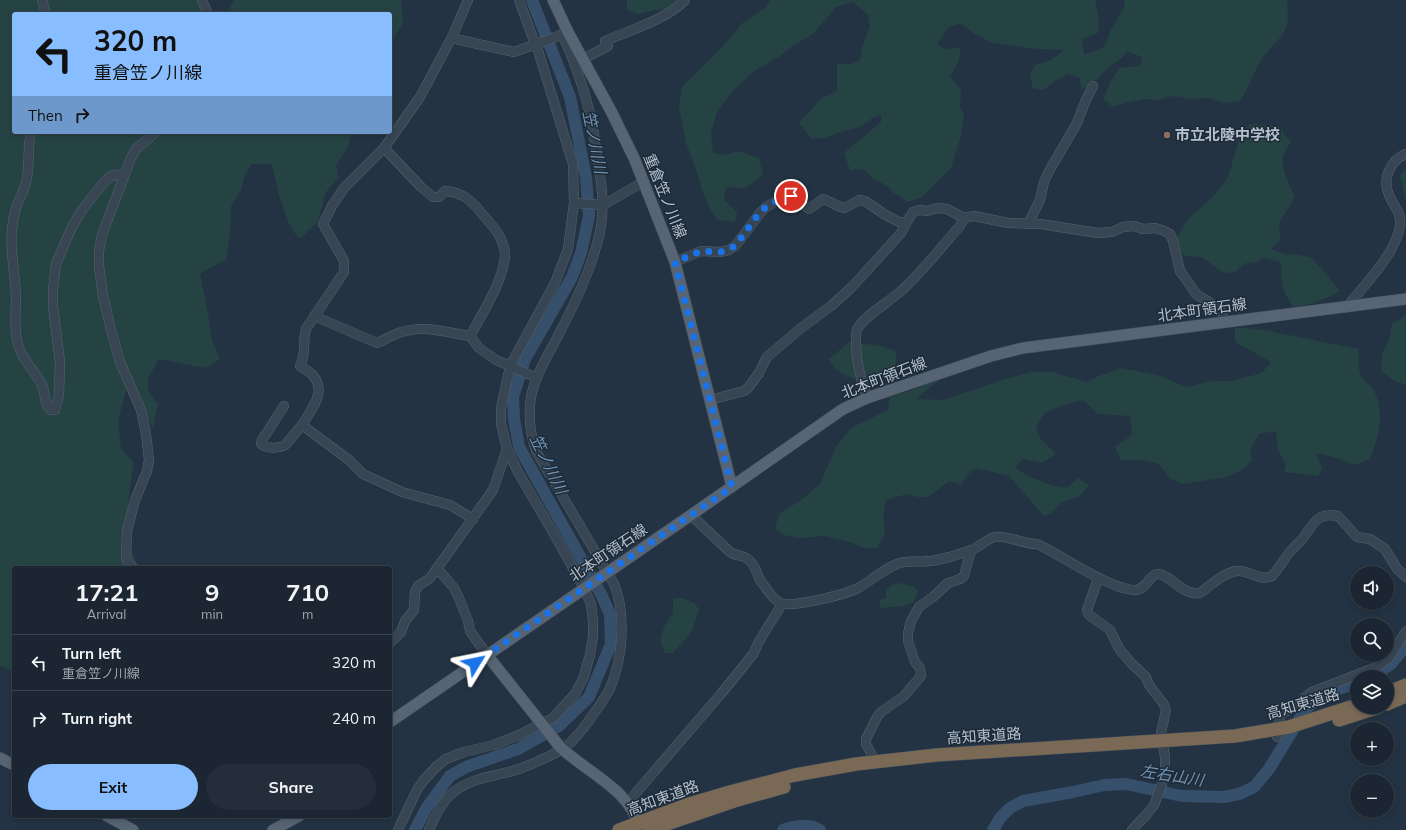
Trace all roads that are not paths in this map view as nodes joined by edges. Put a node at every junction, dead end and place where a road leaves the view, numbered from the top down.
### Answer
1 (42, 0) edge
2 (202, 0) edge
3 (468, 0) edge
4 (519, 0) edge
5 (553, 0) edge
6 (685, 0) edge
7 (45, 12) edge
8 (207, 12) edge
9 (563, 34) junction
10 (452, 37) junction
11 (537, 44) junction
12 (583, 59) junction
13 (1093, 86) dead end
14 (31, 134) edge
15 (154, 134) edge
16 (384, 148) junction
17 (1406, 154) edge
18 (124, 174) junction
19 (642, 182) junction
20 (575, 203) junction
21 (602, 205) junction
22 (964, 218) junction
23 (906, 223) junction
24 (1028, 224) junction
25 (675, 262) junction
26 (1406, 299) edge
27 (1346, 308) junction
28 (314, 316) junction
29 (1224, 322) junction
30 (470, 336) junction
31 (513, 367) junction
32 (536, 378) junction
33 (867, 398) junction
34 (710, 400) junction
35 (284, 406) dead end
36 (302, 425) junction
37 (508, 449) junction
38 (732, 487) junction
39 (691, 515) junction
40 (473, 519) junction
41 (971, 550) junction
42 (132, 566) edge
43 (436, 568) junction
44 (606, 572) junction
45 (1406, 577) edge
46 (1098, 579) junction
47 (584, 588) junction
48 (782, 604) junction
49 (1406, 631) edge
50 (392, 641) edge
51 (487, 655) junction
52 (1406, 685) edge
53 (1394, 690) edge
54 (1406, 696) edge
55 (1394, 701) edge
56 (1350, 708) edge
57 (1351, 714) edge
58 (392, 721) edge
59 (543, 725) junction
60 (1306, 726) junction
61 (1282, 732) junction
62 (1163, 745) junction
63 (562, 748) junction
64 (0, 758) edge
65 (875, 761) junction
66 (12, 764) edge
67 (628, 802) junction
68 (111, 818) edge
69 (295, 818) edge
70 (643, 828) edge
71 (133, 830) edge
72 (273, 830) edge
73 (398, 830) edge
74 (429, 830) edge
75 (619, 830) edge
76 (1132, 830) edge

1 - 7 street
2 - 8 street
3 - 10 street
4 - 11 street
5 - 9 main road, 重倉笠ノ川線
6 - 12 street
9 - 11 street
9 - 12 main road, 重倉笠ノ川線
9 - 21 street
10 - 11 street
10 - 16 street
11 - 20 street
12 - 19 main road, 重倉笠ノ川線
13 - 24 street
14 - 18 street
15 - 18 street
16 - 28 street
16 - 30 street
17 - 27 street
18 - 42 street
19 - 21 street
19 - 25 main road, 重倉笠ノ川線
20 - 21 street
20 - 31 street
21 - 32 street
22 - 23 street
22 - 24 street
22 - 33 street
23 - 25 street
23 - 34 street
24 - 29 street
25 - 34 main road, 重倉笠ノ川線
26 - 27 main road, 北本町領石線
27 - 29 main road, 北本町領石線
28 - 30 street
28 - 36 street
29 - 33 main road, 北本町領石線
30 - 31 street
31 - 32 street
31 - 37 street
32 - 44 street
33 - 38 main road, 北本町領石線
34 - 38 main road, 重倉笠ノ川線
35 - 36 street
36 - 40 street
37 - 40 street
37 - 47 street
38 - 39 main road, 北本町領石線
39 - 44 main road, 北本町領石線
39 - 48 street
40 - 43 street
41 - 46 street
41 - 48 street
41 - 65 street
43 - 50 street
43 - 51 street
44 - 47 main road, 北本町領石線
44 - 63 street
45 - 46 street
46 - 62 street
47 - 51 main road, 北本町領石線
47 - 59 street
48 - 67 street
49 - 61 street
51 - 58 main road, 北本町領石線
51 - 59 main road
52 - 53 highway
54 - 55 highway
56 - 60 highway, 高知東道路
57 - 60 highway, 高知東道路
59 - 63 main road
59 - 73 street
60 - 61 highway, 高知東道路
61 - 62 highway, 高知東道路
62 - 65 highway, 高知東道路
62 - 70 highway, 高知東道路
62 - 76 street
63 - 67 main road
63 - 74 street
64 - 66 main road
65 - 70 highway, 高知東道路
67 - 70 main road
68 - 71 main road
69 - 72 main road
70 - 75 highway, 高知東道路

